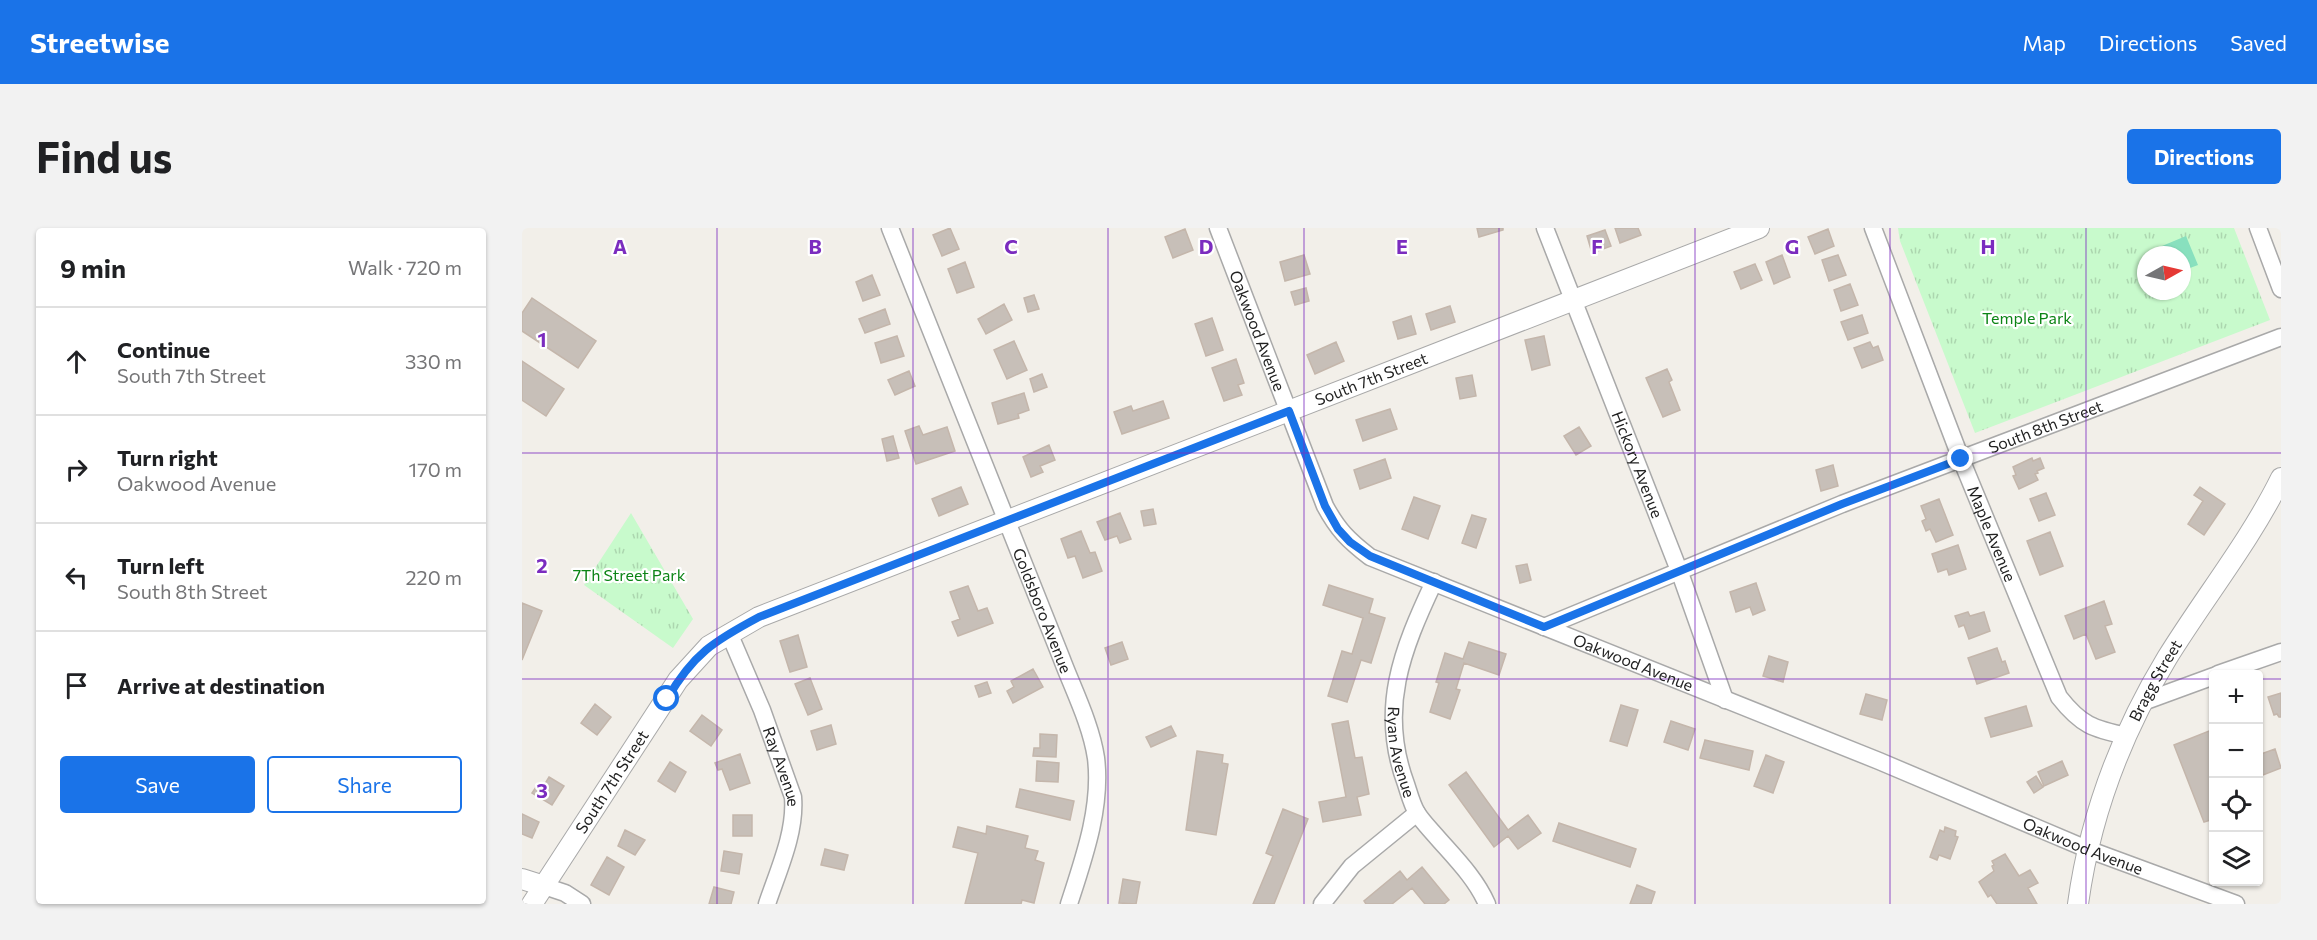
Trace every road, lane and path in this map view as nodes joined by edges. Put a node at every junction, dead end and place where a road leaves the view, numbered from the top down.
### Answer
1 (890, 228) edge
2 (1218, 228) edge
3 (1545, 228) edge
4 (1759, 228) edge
5 (1873, 228) edge
6 (2258, 228) edge
7 (2281, 289) edge
8 (1573, 301) junction
9 (2281, 337) edge
10 (1289, 411) junction
11 (1961, 459) junction
12 (2281, 478) edge
13 (1007, 521) junction
14 (1680, 573) junction
15 (1434, 582) junction
16 (1544, 627) junction
17 (729, 633) junction
18 (2281, 652) edge
19 (2232, 670) edge
20 (2209, 678) edge
21 (1725, 700) junction
22 (2143, 702) junction
23 (2127, 736) junction
24 (1417, 813) junction
25 (2087, 849) junction
26 (522, 879) edge
27 (544, 886) junction
28 (532, 904) edge
29 (582, 904) edge
30 (767, 904) edge
31 (1069, 904) edge
32 (1322, 904) edge
33 (1487, 904) edge
34 (2078, 904) edge
35 (2236, 904) edge

1 - 13 street, Goldsboro Avenue
2 - 10 street, Oakwood Avenue
3 - 8 street, Hickory Avenue
4 - 8 street, South 7th Street
5 - 11 street, Maple Avenue
6 - 7 street
8 - 10 street, South 7th Street
8 - 14 street, Hickory Avenue
9 - 11 street, South 8th Street
10 - 13 street, South 7th Street
10 - 15 street, Oakwood Avenue
11 - 14 street, South 8th Street
11 - 23 street, Maple Avenue
12 - 22 street, Bragg Street
13 - 17 street, South 7th Street
13 - 31 street, Goldsboro Avenue
14 - 16 street, South 8th Street
14 - 21 street, Hickory Avenue
15 - 16 street, Oakwood Avenue
15 - 24 street, Ryan Avenue
16 - 21 street, Oakwood Avenue
17 - 27 street, South 7th Street
17 - 30 street, Ray Avenue
18 - 19 street
20 - 22 street
21 - 25 street, Oakwood Avenue
22 - 23 street, Bragg Street
23 - 25 street, Bragg Street
24 - 32 street
24 - 33 street, Ryan Avenue
25 - 34 street, Bragg Street
25 - 35 street, Oakwood Avenue
26 - 27 street
27 - 28 street, South 7th Street
27 - 29 street

